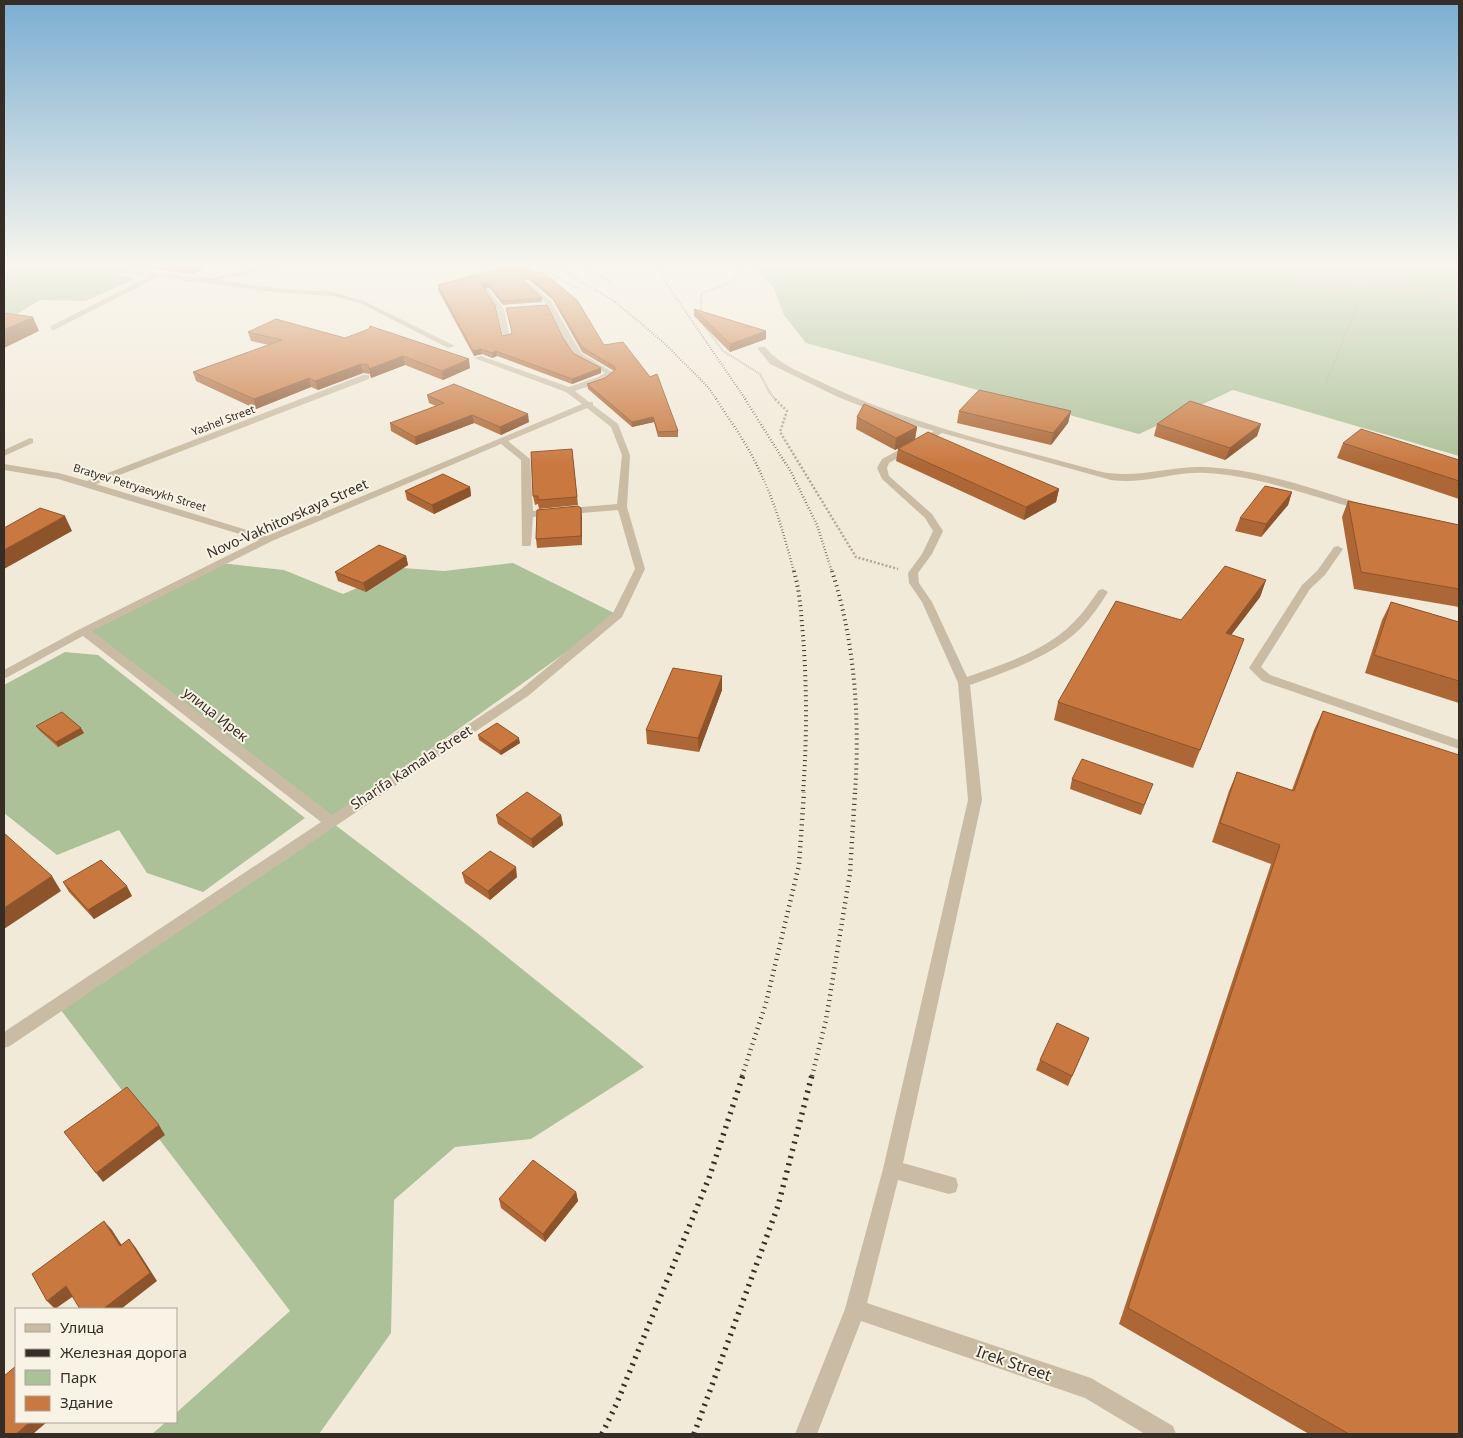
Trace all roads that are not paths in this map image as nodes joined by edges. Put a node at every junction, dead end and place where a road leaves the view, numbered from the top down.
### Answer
1 (423, 332) edge
2 (506, 332) edge
3 (563, 332) edge
4 (507, 337) edge
5 (451, 346) dead end
6 (762, 349) dead end
7 (478, 358) edge
8 (366, 377) edge
9 (568, 390) junction
10 (590, 404) junction
11 (941, 430) junction
12 (30, 441) dead end
13 (502, 441) junction
14 (4, 453) edge
15 (4, 467) edge
16 (88, 484) junction
17 (622, 507) junction
18 (1369, 508) edge
19 (528, 514) junction
20 (268, 539) junction
21 (526, 544) dead end
22 (1338, 549) dead end
23 (1103, 592) dead end
24 (84, 631) junction
25 (99, 643) junction
26 (54, 648) junction
27 (4, 675) edge
28 (964, 683) junction
29 (1459, 745) edge
30 (330, 821) junction
31 (4, 1040) edge
32 (892, 1169) junction
33 (948, 1185) dead end
34 (855, 1309) junction
35 (806, 1434) edge
36 (1165, 1434) edge

1 - 5 street
2 - 4 street
3 - 9 street
6 - 11 street
7 - 9 street, Sharifa Kamala Street
8 - 16 street, Yashel Street
9 - 10 street, Sharifa Kamala Street
10 - 13 street, Novo-Vakhitovskaya Street
10 - 17 street, Sharifa Kamala Street
11 - 18 street
11 - 28 street
12 - 14 street
13 - 19 street
13 - 20 street, Novo-Vakhitovskaya Street
15 - 16 street, Bratyev Petryaevykh Street
16 - 20 street, Bratyev Petryaevykh Street
17 - 19 street
17 - 30 street, Sharifa Kamala Street
19 - 21 street
20 - 24 street, Novo-Vakhitovskaya Street
22 - 29 street
23 - 28 street
24 - 25 street, улица Ирек
24 - 26 street, Novo-Vakhitovskaya Street
25 - 26 street
25 - 30 street, улица Ирек
26 - 27 street, Novo-Vakhitovskaya Street
28 - 32 street
30 - 31 street, Sharifa Kamala Street
32 - 33 street
32 - 34 street
34 - 35 street
34 - 36 street, Irek Street

